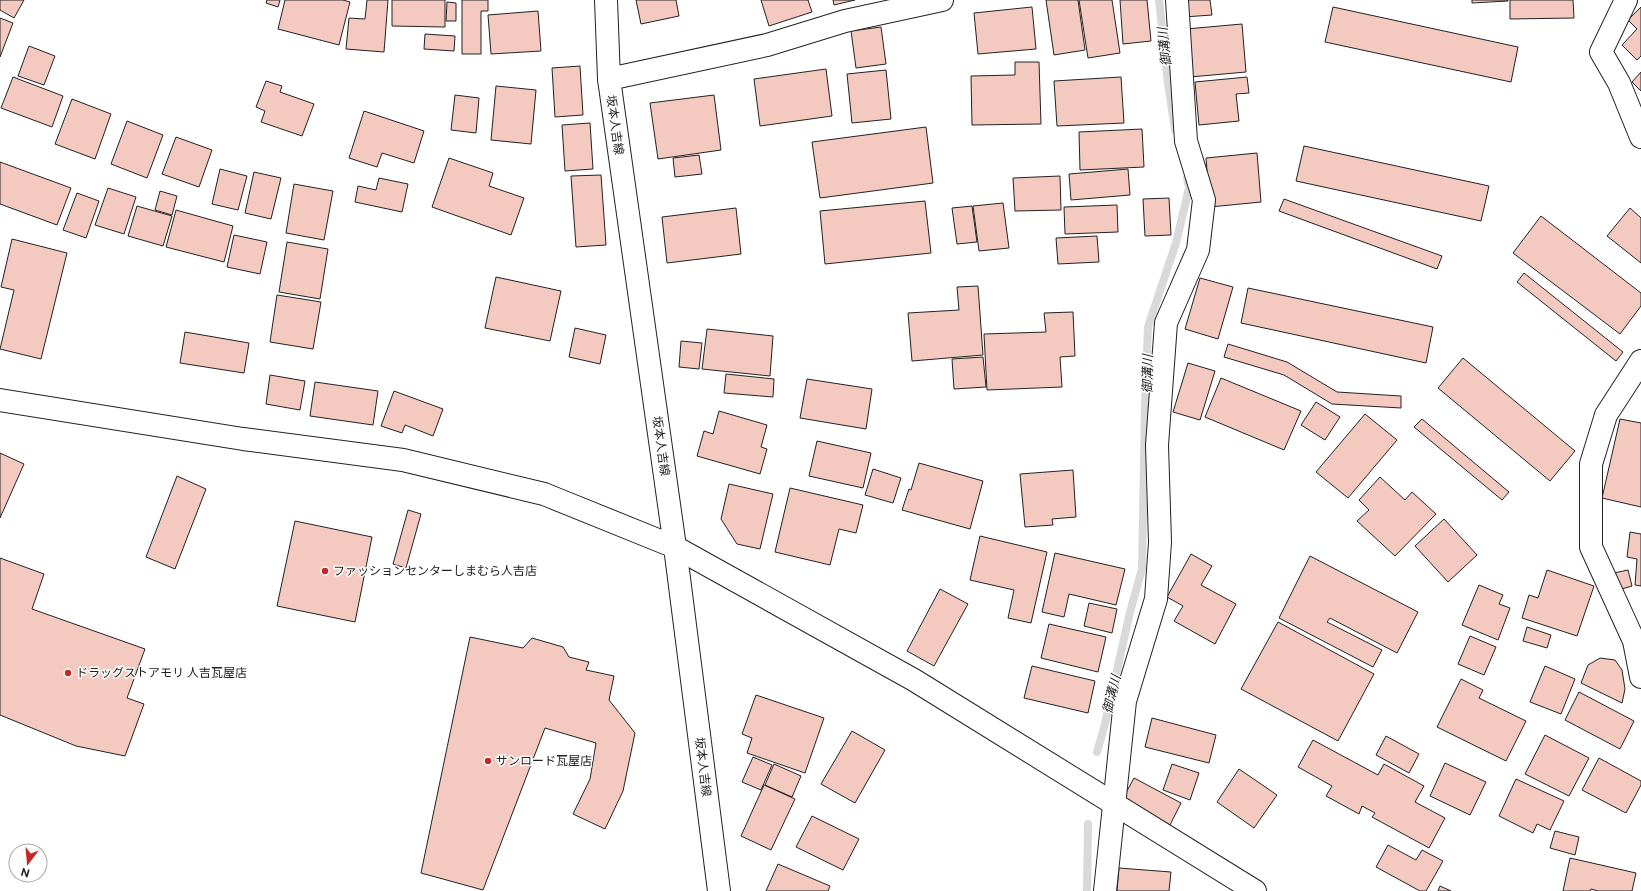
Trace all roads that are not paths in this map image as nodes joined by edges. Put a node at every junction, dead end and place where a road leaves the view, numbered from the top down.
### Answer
1 (606, 0) edge
2 (942, 0) edge
3 (1176, 0) edge
4 (1626, 0) edge
5 (609, 79) junction
6 (1641, 137) edge
7 (1641, 361) edge
8 (0, 400) edge
9 (675, 547) junction
10 (1641, 677) edge
11 (1114, 805) junction
12 (719, 891) edge
13 (1105, 891) edge
14 (1255, 891) edge

1 - 5 street, 坂本人吉線
2 - 5 street
3 - 11 street
4 - 6 street
5 - 9 street, 坂本人吉線
7 - 10 street
8 - 9 street
9 - 11 street
9 - 12 street, 坂本人吉線
11 - 13 street
11 - 14 street

